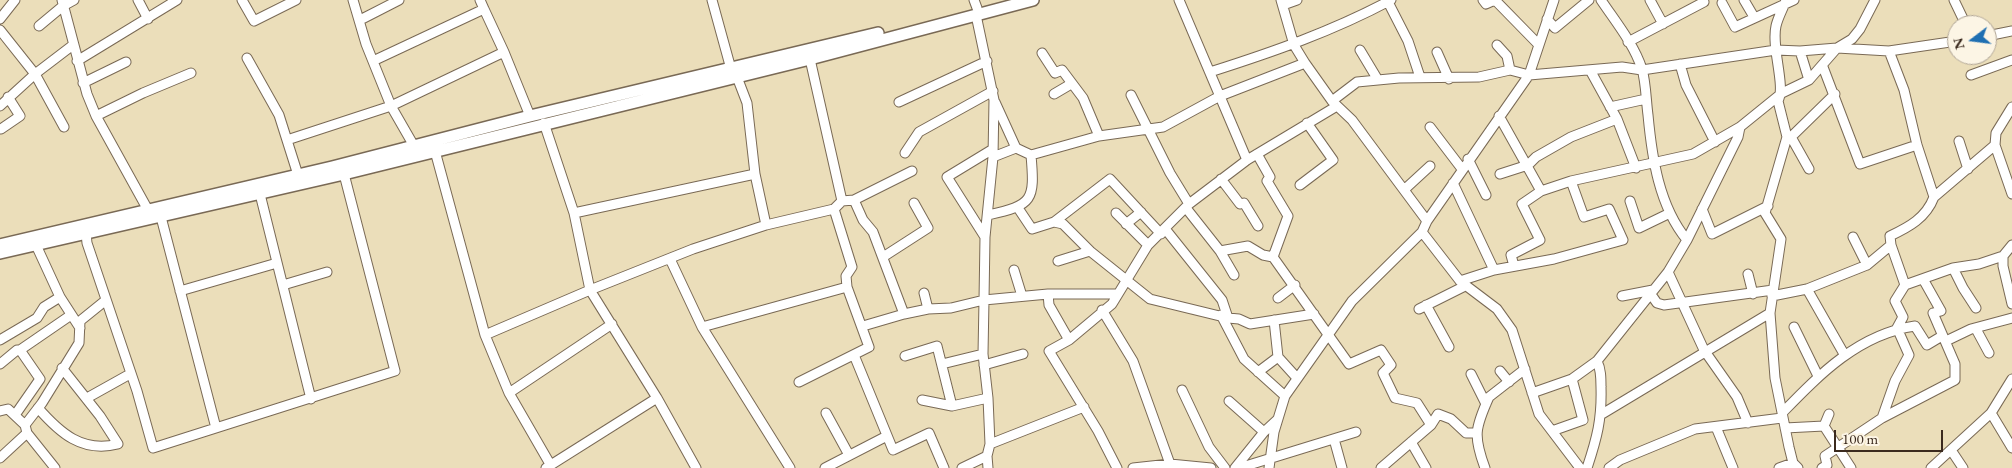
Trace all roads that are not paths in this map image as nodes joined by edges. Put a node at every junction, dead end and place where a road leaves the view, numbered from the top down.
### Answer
1 (15, 0) edge
2 (74, 0) edge
3 (138, 0) edge
4 (177, 0) edge
5 (242, 0) edge
6 (296, 0) edge
7 (353, 0) edge
8 (399, 0) edge
9 (1003, 0) edge
10 (1033, 0) edge
11 (1179, 0) edge
12 (1297, 0) edge
13 (1483, 0) edge
14 (1554, 0) edge
15 (1589, 0) edge
16 (1600, 0) edge
17 (1650, 0) edge
18 (1744, 0) edge
19 (1875, 0) edge
20 (1954, 0) edge
21 (715, 1) edge
22 (1390, 1) edge
23 (1788, 1) edge
24 (1282, 2) edge
25 (1704, 2) dead end
26 (63, 3) edge
27 (1722, 3) dead end
28 (482, 4) edge
29 (1689, 4) edge
30 (976, 8) edge
31 (1961, 15) edge
32 (1754, 17) junction
33 (0, 19) edge
34 (148, 19) junction
35 (1546, 19) junction
36 (360, 20) junction
37 (1663, 24) junction
38 (39, 26) dead end
39 (0, 30) edge
40 (2011, 33) edge
41 (1997, 35) edge
42 (1628, 42) junction
43 (1947, 42) edge
44 (1538, 44) junction
45 (73, 45) junction
46 (1294, 45) junction
47 (1497, 45) dead end
48 (1837, 48) junction
49 (1360, 50) dead end
50 (1776, 50) junction
51 (1800, 51) junction
52 (1889, 51) junction
53 (504, 52) junction
54 (1437, 52) dead end
55 (1042, 54) dead end
56 (247, 58) dead end
57 (789, 59) junction
58 (810, 59) junction
59 (2012, 60) edge
60 (77, 61) junction
61 (373, 61) junction
62 (987, 61) junction
63 (126, 62) dead end
64 (1305, 63) junction
65 (1680, 64) junction
66 (1823, 67) junction
67 (1510, 70) junction
68 (1590, 70) junction
69 (1642, 70) junction
70 (1210, 72) junction
71 (191, 73) dead end
72 (734, 73) junction
73 (35, 74) junction
74 (1529, 75) junction
75 (1971, 75) dead end
76 (1420, 77) junction
77 (1449, 79) junction
78 (1378, 80) junction
79 (1809, 80) junction
80 (83, 83) junction
81 (1071, 84) junction
82 (1782, 93) junction
83 (1054, 94) dead end
84 (1835, 94) junction
85 (993, 95) junction
86 (1131, 95) dead end
87 (1220, 96) junction
88 (8, 98) junction
89 (1646, 99) junction
90 (899, 102) dead end
91 (1335, 104) junction
92 (0, 106) edge
93 (391, 106) junction
94 (1610, 107) junction
95 (2012, 107) edge
96 (96, 116) junction
97 (530, 116) junction
98 (1499, 116) junction
99 (1617, 119) junction
100 (544, 123) junction
101 (1307, 123) junction
102 (64, 127) dead end
103 (1430, 127) dead end
104 (1740, 127) junction
105 (0, 129) edge
106 (1147, 129) junction
107 (1099, 136) junction
108 (1789, 137) junction
109 (288, 140) junction
110 (1959, 141) dead end
111 (1715, 142) junction
112 (1917, 145) junction
113 (1995, 145) junction
114 (414, 146) junction
115 (1016, 148) junction
116 (435, 151) junction
117 (905, 153) dead end
118 (993, 153) junction
119 (1257, 154) junction
120 (1031, 156) junction
121 (1468, 159) junction
122 (1247, 160) junction
123 (1654, 162) junction
124 (1528, 165) junction
125 (1430, 166) dead end
126 (1636, 168) junction
127 (1462, 169) junction
128 (1809, 169) dead end
129 (912, 170) dead end
130 (1968, 170) junction
131 (344, 174) junction
132 (755, 174) junction
133 (1500, 174) dead end
134 (298, 175) junction
135 (1221, 179) junction
136 (1571, 181) junction
137 (1453, 183) junction
138 (1300, 185) dead end
139 (1405, 189) junction
140 (1541, 191) junction
141 (260, 194) junction
142 (2012, 194) edge
143 (1486, 195) dead end
144 (1934, 197) junction
145 (854, 200) junction
146 (842, 201) junction
147 (1630, 201) dead end
148 (914, 203) dead end
149 (1188, 206) junction
150 (1768, 206) junction
151 (1018, 208) junction
152 (834, 209) junction
153 (1702, 209) junction
154 (148, 210) junction
155 (1141, 212) junction
156 (574, 213) junction
157 (1116, 213) dead end
158 (1670, 213) junction
159 (988, 216) junction
160 (161, 217) junction
161 (1427, 221) junction
162 (1054, 222) junction
163 (1126, 224) junction
164 (766, 225) junction
165 (1258, 226) dead end
166 (86, 232) junction
167 (1163, 232) junction
168 (1422, 232) junction
169 (985, 237) junction
170 (1853, 237) dead end
171 (1687, 240) junction
172 (2012, 244) edge
173 (0, 245) edge
174 (36, 245) junction
175 (1148, 245) junction
176 (1891, 245) junction
177 (1090, 251) junction
178 (1220, 251) junction
179 (0, 253) edge
180 (883, 256) junction
181 (2003, 256) junction
182 (1273, 257) junction
183 (670, 258) junction
184 (1058, 261) dead end
185 (278, 263) junction
186 (1867, 265) junction
187 (1514, 266) junction
188 (1953, 268) junction
189 (1014, 270) dead end
190 (1494, 270) junction
191 (327, 272) dead end
192 (1668, 272) junction
193 (1748, 274) dead end
194 (1234, 275) dead end
195 (1923, 279) junction
196 (1126, 282) junction
197 (1462, 284) junction
198 (282, 285) junction
199 (1295, 285) junction
200 (1905, 285) junction
201 (847, 288) junction
202 (1807, 289) junction
203 (590, 290) junction
204 (1652, 291) junction
205 (180, 292) junction
206 (924, 293) dead end
207 (1772, 293) junction
208 (1048, 294) junction
209 (1118, 294) junction
210 (1753, 294) junction
211 (1022, 296) junction
212 (1622, 296) dead end
213 (60, 297) junction
214 (1278, 298) dead end
215 (106, 300) junction
216 (984, 300) junction
217 (2011, 300) edge
218 (1681, 303) junction
219 (1976, 308) dead end
220 (928, 309) junction
221 (1102, 310) junction
222 (1770, 313) junction
223 (904, 314) junction
224 (1314, 314) junction
225 (71, 315) junction
226 (1224, 317) junction
227 (2012, 318) edge
228 (1274, 320) junction
229 (612, 324) junction
230 (863, 326) junction
231 (702, 327) junction
232 (1794, 327) dead end
233 (80, 328) junction
234 (1897, 328) junction
235 (1976, 329) junction
236 (1329, 333) junction
237 (485, 335) junction
238 (1944, 339) junction
239 (0, 340) edge
240 (1069, 340) junction
241 (1449, 346) dead end
242 (20, 350) junction
243 (1704, 350) junction
244 (1989, 353) dead end
245 (983, 354) junction
246 (1023, 354) dead end
247 (1844, 354) junction
248 (854, 355) junction
249 (904, 356) dead end
250 (1278, 357) junction
251 (1597, 361) junction
252 (0, 364) edge
253 (942, 364) junction
254 (984, 365) junction
255 (62, 368) junction
256 (1525, 369) junction
257 (1500, 371) dead end
258 (1258, 372) junction
259 (130, 374) junction
260 (1472, 374) dead end
261 (1818, 376) junction
262 (1297, 378) junction
263 (1572, 379) junction
264 (2012, 379) edge
265 (799, 382) dead end
266 (1509, 382) junction
267 (1182, 390) dead end
268 (509, 393) junction
269 (1532, 393) junction
270 (1285, 396) junction
271 (87, 398) junction
272 (657, 398) junction
273 (988, 398) junction
274 (310, 399) junction
275 (922, 400) dead end
276 (1229, 401) dead end
277 (1486, 404) junction
278 (952, 406) junction
279 (1084, 407) junction
280 (38, 408) junction
281 (0, 412) edge
282 (826, 412) dead end
283 (1990, 413) junction
284 (1602, 414) junction
285 (1829, 414) dead end
286 (15, 415) junction
287 (1782, 415) junction
288 (1279, 418) junction
289 (1882, 418) junction
290 (1748, 423) junction
291 (1431, 425) junction
292 (1824, 426) junction
293 (1716, 427) junction
294 (216, 428) junction
295 (1785, 428) junction
296 (26, 429) junction
297 (1552, 431) junction
298 (1264, 432) junction
299 (1356, 432) dead end
300 (1475, 433) junction
301 (885, 436) junction
302 (1334, 439) junction
303 (1412, 442) junction
304 (990, 444) junction
305 (1838, 448) junction
306 (2012, 448) edge
307 (1951, 450) junction
308 (849, 454) junction
309 (987, 456) junction
310 (0, 458) edge
311 (1269, 463) edge
312 (1170, 464) junction
313 (1623, 464) edge
314 (1796, 465) edge
315 (548, 466) edge
316 (692, 467) edge
317 (55, 468) edge
318 (790, 468) edge
319 (825, 468) edge
320 (944, 468) edge
321 (962, 468) edge
322 (988, 468) edge
323 (1117, 468) edge
324 (1132, 468) edge
325 (1211, 468) edge
326 (1225, 468) edge
327 (1235, 468) edge
328 (1240, 468) edge
329 (1342, 468) edge
330 (1382, 468) edge
331 (1426, 468) edge
332 (1485, 468) edge
333 (1580, 468) edge
334 (1587, 468) edge
335 (1609, 468) edge
336 (1732, 468) edge
337 (1779, 468) edge
338 (1822, 468) edge
339 (1851, 468) edge
340 (1931, 468) edge
341 (1963, 468) edge

1 - 33 street
2 - 26 street
3 - 34 street
4 - 34 street
5 - 6 street
7 - 36 street
8 - 36 street
9 - 30 main road
10 - 30 main road
11 - 70 street
12 - 24 street
13 - 44 street
14 - 35 street
15 - 35 street
16 - 42 street
17 - 37 street
18 - 32 street
19 - 48 street
20 - 31 street
21 - 72 street
22 - 46 street
22 - 76 street
23 - 32 street
23 - 50 street
24 - 46 street
25 - 29 street
26 - 38 street
26 - 45 street
27 - 32 street
28 - 53 street
28 - 61 street
29 - 37 street
30 - 57 main road
30 - 58 main road
30 - 62 street
34 - 60 street
35 - 44 street
36 - 61 street
37 - 42 street
39 - 73 street
40 - 41 street
42 - 69 street
43 - 52 street
44 - 74 street
45 - 60 street
45 - 73 street
46 - 64 street
46 - 70 street
47 - 67 street
48 - 51 street
48 - 52 street
48 - 66 street
49 - 78 street
50 - 51 street
50 - 65 street
50 - 82 street
51 - 79 street
52 - 112 street
53 - 93 street
53 - 97 street
54 - 77 street
55 - 81 street
56 - 109 street
57 - 58 main road
57 - 72 main road
58 - 146 street
59 - 75 street
60 - 80 street
61 - 93 street
62 - 85 street
62 - 90 street
63 - 80 street
64 - 87 street
64 - 91 street
65 - 69 street
65 - 111 street
66 - 79 street
66 - 84 street
67 - 74 street
67 - 77 street
68 - 69 street
68 - 74 street
68 - 94 street
69 - 89 street
70 - 87 street
71 - 96 street
72 - 97 main road
72 - 100 main road
72 - 132 street
73 - 88 street
73 - 102 street
74 - 98 street
76 - 77 street
76 - 78 street
78 - 91 street
79 - 82 street
80 - 96 street
81 - 83 street
81 - 107 street
82 - 104 street
82 - 108 street
84 - 108 street
84 - 112 street
85 - 115 street
85 - 117 street
85 - 118 street
86 - 106 street
87 - 106 street
87 - 122 street
88 - 92 street
88 - 105 street
89 - 94 street
89 - 123 street
91 - 101 street
91 - 139 street
93 - 109 street
93 - 114 street
94 - 99 street
95 - 113 street
96 - 154 street
97 - 114 main road
98 - 121 street
98 - 124 street
99 - 124 street
99 - 126 street
100 - 116 main road
100 - 156 street
101 - 119 street
101 - 138 street
103 - 127 street
104 - 111 street
104 - 153 street
106 - 107 street
106 - 149 street
107 - 120 street
108 - 128 street
108 - 150 street
109 - 134 street
110 - 130 street
111 - 123 street
112 - 144 street
113 - 130 street
113 - 142 street
114 - 134 main road
115 - 118 street
115 - 120 street
116 - 131 main road
116 - 237 street
118 - 159 street
118 - 169 street
119 - 122 street
119 - 182 street
120 - 151 street
121 - 127 street
121 - 143 street
122 - 135 street
123 - 126 street
123 - 158 street
124 - 133 street
124 - 140 street
125 - 139 street
126 - 136 street
127 - 137 street
129 - 145 street
130 - 144 street
131 - 141 main road
131 - 274 street
132 - 156 street
132 - 164 street
134 - 154 main road
135 - 149 street
135 - 165 street
136 - 140 street
136 - 187 street
137 - 161 street
137 - 190 street
139 - 161 street
140 - 187 street
141 - 160 main road
141 - 185 street
144 - 176 street
145 - 146 street
145 - 180 street
146 - 152 street
147 - 158 street
148 - 180 street
149 - 167 street
149 - 178 street
150 - 153 street
150 - 207 street
151 - 159 street
151 - 162 street
152 - 164 street
152 - 201 street
153 - 171 street
154 - 173 main road
155 - 162 street
155 - 163 street
155 - 167 street
156 - 203 street
157 - 163 street
158 - 171 street
159 - 169 street
160 - 166 main road
160 - 205 street
161 - 168 street
162 - 177 street
163 - 175 street
164 - 183 street
166 - 174 main road
166 - 215 street
167 - 175 street
167 - 226 street
168 - 197 street
168 - 236 street
169 - 216 street
170 - 186 street
171 - 192 street
172 - 181 street
174 - 179 main road
174 - 213 street
175 - 196 street
176 - 186 street
176 - 200 street
177 - 184 street
177 - 196 street
178 - 182 street
178 - 194 street
180 - 223 street
181 - 188 street
181 - 217 street
182 - 199 street
183 - 203 street
183 - 231 street
185 - 198 street
185 - 205 street
186 - 202 street
187 - 190 street
188 - 195 street
188 - 219 street
189 - 211 street
190 - 197 street
191 - 198 street
192 - 204 street
192 - 218 street
193 - 210 street
195 - 200 street
195 - 238 street
196 - 209 street
196 - 226 street
197 - 241 street
197 - 256 street
198 - 274 street
199 - 214 street
199 - 224 street
200 - 234 street
201 - 230 street
201 - 231 street
202 - 207 street
202 - 247 street
203 - 229 street
203 - 237 street
204 - 212 street
204 - 218 street
204 - 251 street
205 - 294 street
206 - 220 street
207 - 210 street
207 - 222 street
208 - 209 street
208 - 211 street
208 - 240 street
209 - 221 street
210 - 218 street
211 - 216 street
213 - 225 street
213 - 239 street
215 - 233 street
215 - 259 street
216 - 220 street
216 - 245 street
218 - 243 street
220 - 223 street
221 - 240 street
221 - 312 street
222 - 243 street
222 - 287 street
223 - 230 street
224 - 228 street
224 - 236 street
225 - 233 street
225 - 242 street
226 - 228 street
226 - 258 street
227 - 235 street
228 - 250 street
229 - 268 street
229 - 272 street
230 - 248 street
231 - 318 street
232 - 261 street
233 - 255 street
234 - 238 street
234 - 247 street
234 - 289 street
235 - 238 street
235 - 244 street
236 - 262 street
236 - 291 street
237 - 268 street
238 - 289 street
240 - 279 street
242 - 252 street
242 - 286 street
243 - 284 street
243 - 290 street
245 - 253 street
245 - 254 street
246 - 254 street
247 - 261 street
248 - 265 street
248 - 301 street
249 - 253 street
250 - 258 street
250 - 262 street
251 - 263 street
251 - 284 street
253 - 278 street
254 - 273 street
255 - 271 street
255 - 280 street
256 - 266 street
256 - 269 street
257 - 266 street
258 - 270 street
259 - 271 street
259 - 294 street
260 - 277 street
261 - 287 street
262 - 270 street
263 - 269 street
263 - 297 street
264 - 283 street
266 - 277 street
267 - 326 street
268 - 315 street
269 - 297 street
270 - 288 street
271 - 280 street
272 - 315 street
272 - 316 street
273 - 278 street
273 - 304 street
274 - 294 street
275 - 278 street
276 - 298 street
277 - 300 street
279 - 304 street
279 - 323 street
280 - 296 street
281 - 286 street
282 - 308 street
283 - 306 street
283 - 307 street
284 - 334 street
285 - 292 street
286 - 296 street
287 - 290 street
287 - 295 street
288 - 298 street
288 - 311 street
289 - 305 street
290 - 293 street
291 - 300 street
291 - 303 street
292 - 295 street
292 - 305 street
293 - 313 street
293 - 336 street
295 - 314 street
296 - 310 street
296 - 317 street
297 - 333 street
298 - 327 street
299 - 302 street
300 - 332 street
301 - 308 street
301 - 320 street
302 - 311 street
302 - 329 street
303 - 330 street
303 - 331 street
304 - 309 street
305 - 338 street
305 - 339 street
307 - 340 street
307 - 341 street
308 - 319 street
309 - 321 street
309 - 322 street
311 - 328 street
312 - 324 street
312 - 325 street
313 - 335 street
314 - 337 street

